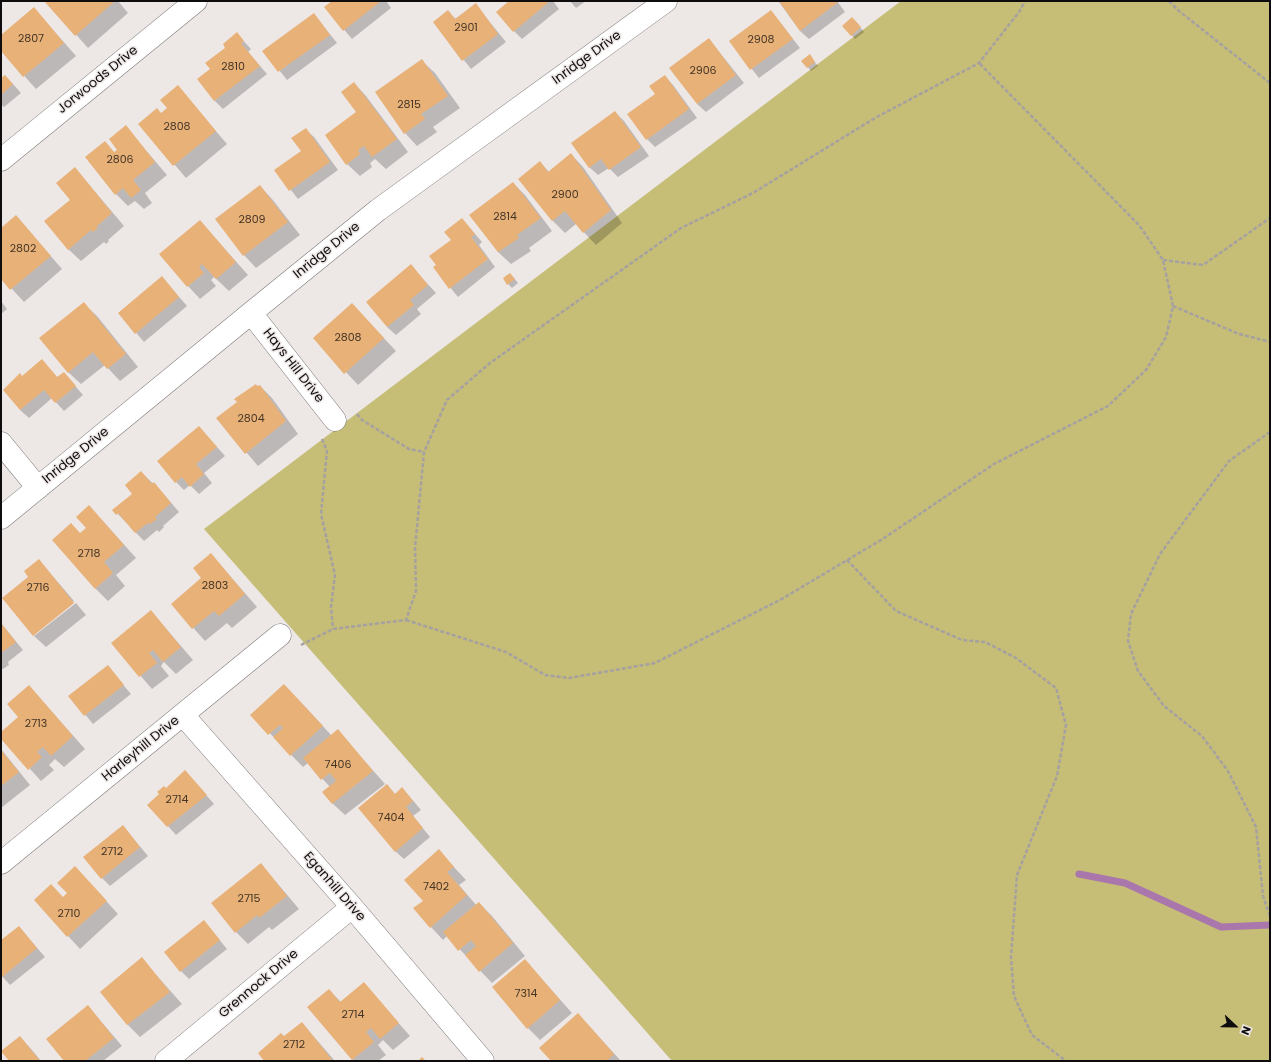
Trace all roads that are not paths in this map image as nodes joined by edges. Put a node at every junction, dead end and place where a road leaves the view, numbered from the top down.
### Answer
1 (196, 1) edge
2 (666, 1) edge
3 (1, 160) edge
4 (251, 313) junction
5 (327, 427) road end
6 (1, 443) edge
7 (38, 488) junction
8 (1, 518) edge
9 (280, 635) dead end
10 (183, 714) junction
11 (1, 863) edge
12 (352, 906) junction
13 (166, 1061) edge
14 (483, 1061) edge

1 - 3 street, Jorwoods Drive
2 - 4 street, Inridge Drive
4 - 5 street, Hays Hill Drive
4 - 7 street, Inridge Drive
6 - 7 street
7 - 8 street, Inridge Drive
9 - 10 street, Harleyhill Drive
10 - 11 street, Harleyhill Drive
10 - 12 street, Eganhill Drive
12 - 13 street, Grennock Drive
12 - 14 street, Eganhill Drive

